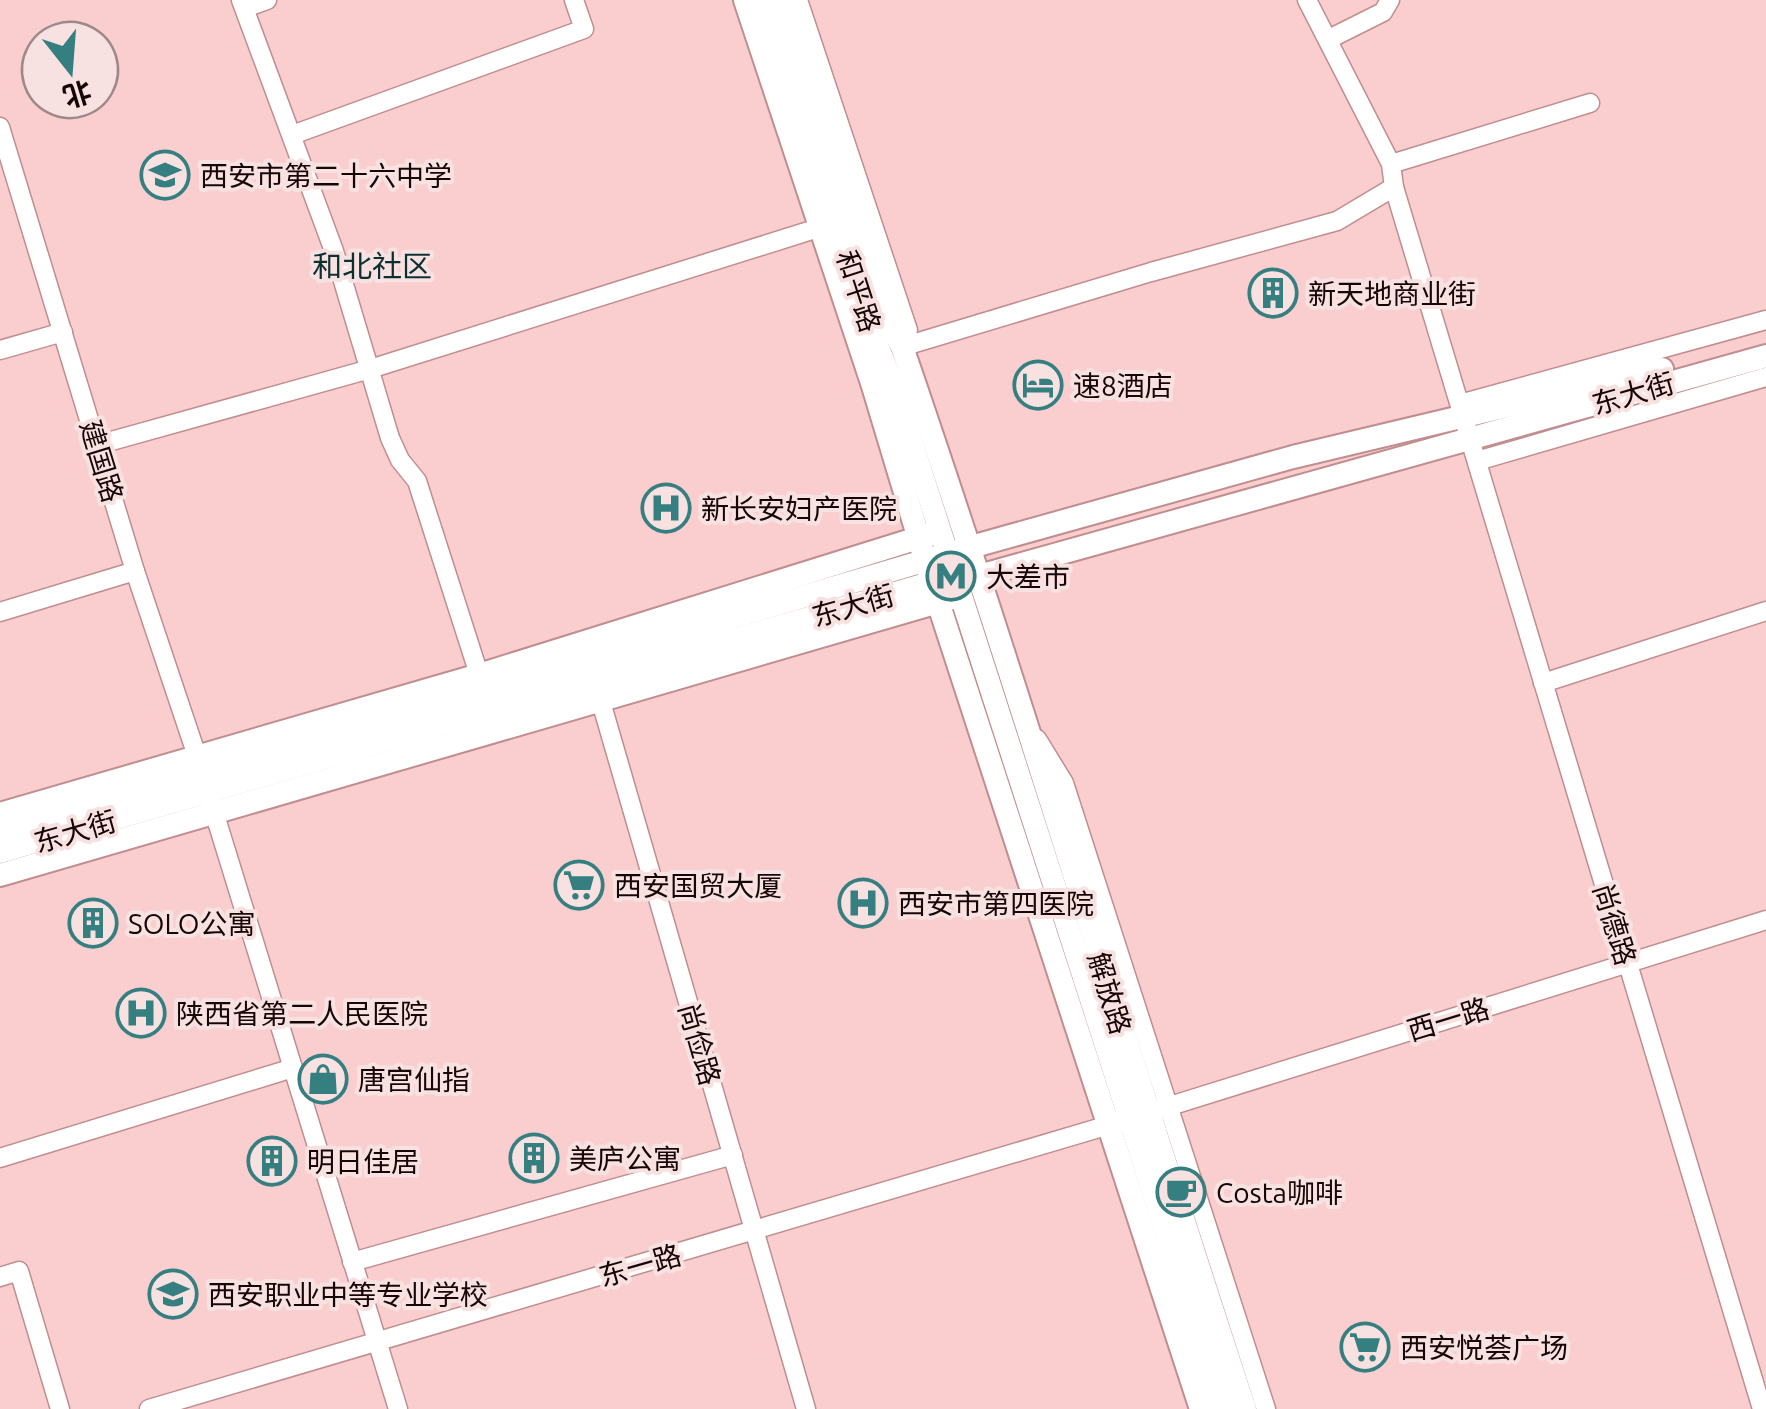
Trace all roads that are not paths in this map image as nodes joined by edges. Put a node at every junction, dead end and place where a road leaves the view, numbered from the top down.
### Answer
1 (267, 0) edge
2 (574, 0) edge
3 (745, 0) edge
4 (761, 0) edge
5 (1307, 0) edge
6 (1390, 0) edge
7 (793, 3) edge
8 (243, 4) edge
9 (1330, 39) junction
10 (1590, 104) dead end
11 (0, 127) edge
12 (292, 136) junction
13 (1391, 164) junction
14 (1394, 188) junction
15 (828, 225) junction
16 (1766, 320) edge
17 (63, 332) junction
18 (1766, 340) edge
19 (902, 348) junction
20 (0, 350) edge
21 (1766, 356) edge
22 (370, 369) junction
23 (1766, 378) edge
24 (1468, 430) junction
25 (97, 445) junction
26 (963, 524) junction
27 (971, 547) junction
28 (939, 569) junction
29 (135, 572) junction
30 (983, 582) junction
31 (1766, 611) edge
32 (0, 612) edge
33 (1542, 683) junction
34 (481, 684) junction
35 (598, 689) junction
36 (206, 784) junction
37 (0, 814) edge
38 (0, 834) edge
39 (0, 852) edge
40 (0, 875) edge
41 (1766, 920) edge
42 (1627, 964) junction
43 (293, 1068) junction
44 (1138, 1116) junction
45 (732, 1155) junction
46 (0, 1158) edge
47 (755, 1232) junction
48 (352, 1262) junction
49 (0, 1277) edge
50 (377, 1341) junction
51 (60, 1409) edge
52 (149, 1409) edge
53 (398, 1409) edge
54 (806, 1409) edge
55 (1201, 1409) edge
56 (1223, 1409) edge
57 (1244, 1409) edge
58 (1266, 1409) edge
59 (1762, 1409) edge

1 - 8 street
2 - 12 street
3 - 15 main road
4 - 15 main road, 和平路
5 - 9 street, 尚德路
6 - 9 street
7 - 19 main road, 和平路
8 - 12 street
9 - 13 street, 尚德路
10 - 13 street
11 - 17 street, 建国路
12 - 22 street
13 - 14 street, 尚德路
14 - 19 street
14 - 24 street, 尚德路
15 - 22 street
15 - 28 main road, 和平路
16 - 24 street
17 - 20 street
17 - 25 street, 建国路
18 - 24 main road, 东大街
19 - 26 main road, 和平路
21 - 24 main road, 东大街
22 - 25 street
22 - 34 street
23 - 24 street
24 - 27 main road, 东大街
24 - 30 main road, 东大街
24 - 33 street, 尚德路
25 - 29 street, 建国路
26 - 27 main road, 和平路
26 - 28 main road
27 - 28 main road, 东大街
27 - 30 main road, 和平路
28 - 30 main road, 东大街
28 - 34 main road, 东大街
28 - 35 main road, 东大街
28 - 44 main road, 解放路
29 - 32 street
29 - 36 street, 建国路
30 - 44 main road, 解放路
31 - 33 street
33 - 42 street, 尚德路
34 - 36 main road, 东大街
35 - 36 main road, 东大街
35 - 45 street, 尚俭路
36 - 37 main road
36 - 38 main road, 东大街
36 - 39 main road, 东大街
36 - 40 main road
36 - 43 street, 建国路
41 - 42 street, 西一路
42 - 44 street, 西一路
42 - 59 street, 尚德路
43 - 46 street
43 - 48 street, 建国路
44 - 47 street, 东一路
44 - 55 main road
44 - 56 main road, 解放路
44 - 57 main road, 解放路
44 - 58 street
45 - 47 street, 尚俭路
45 - 48 street
47 - 50 street, 东一路
47 - 54 street, 尚俭路
48 - 50 street, 建国路
49 - 51 street
50 - 52 street, 东一路
50 - 53 street, 建国路

